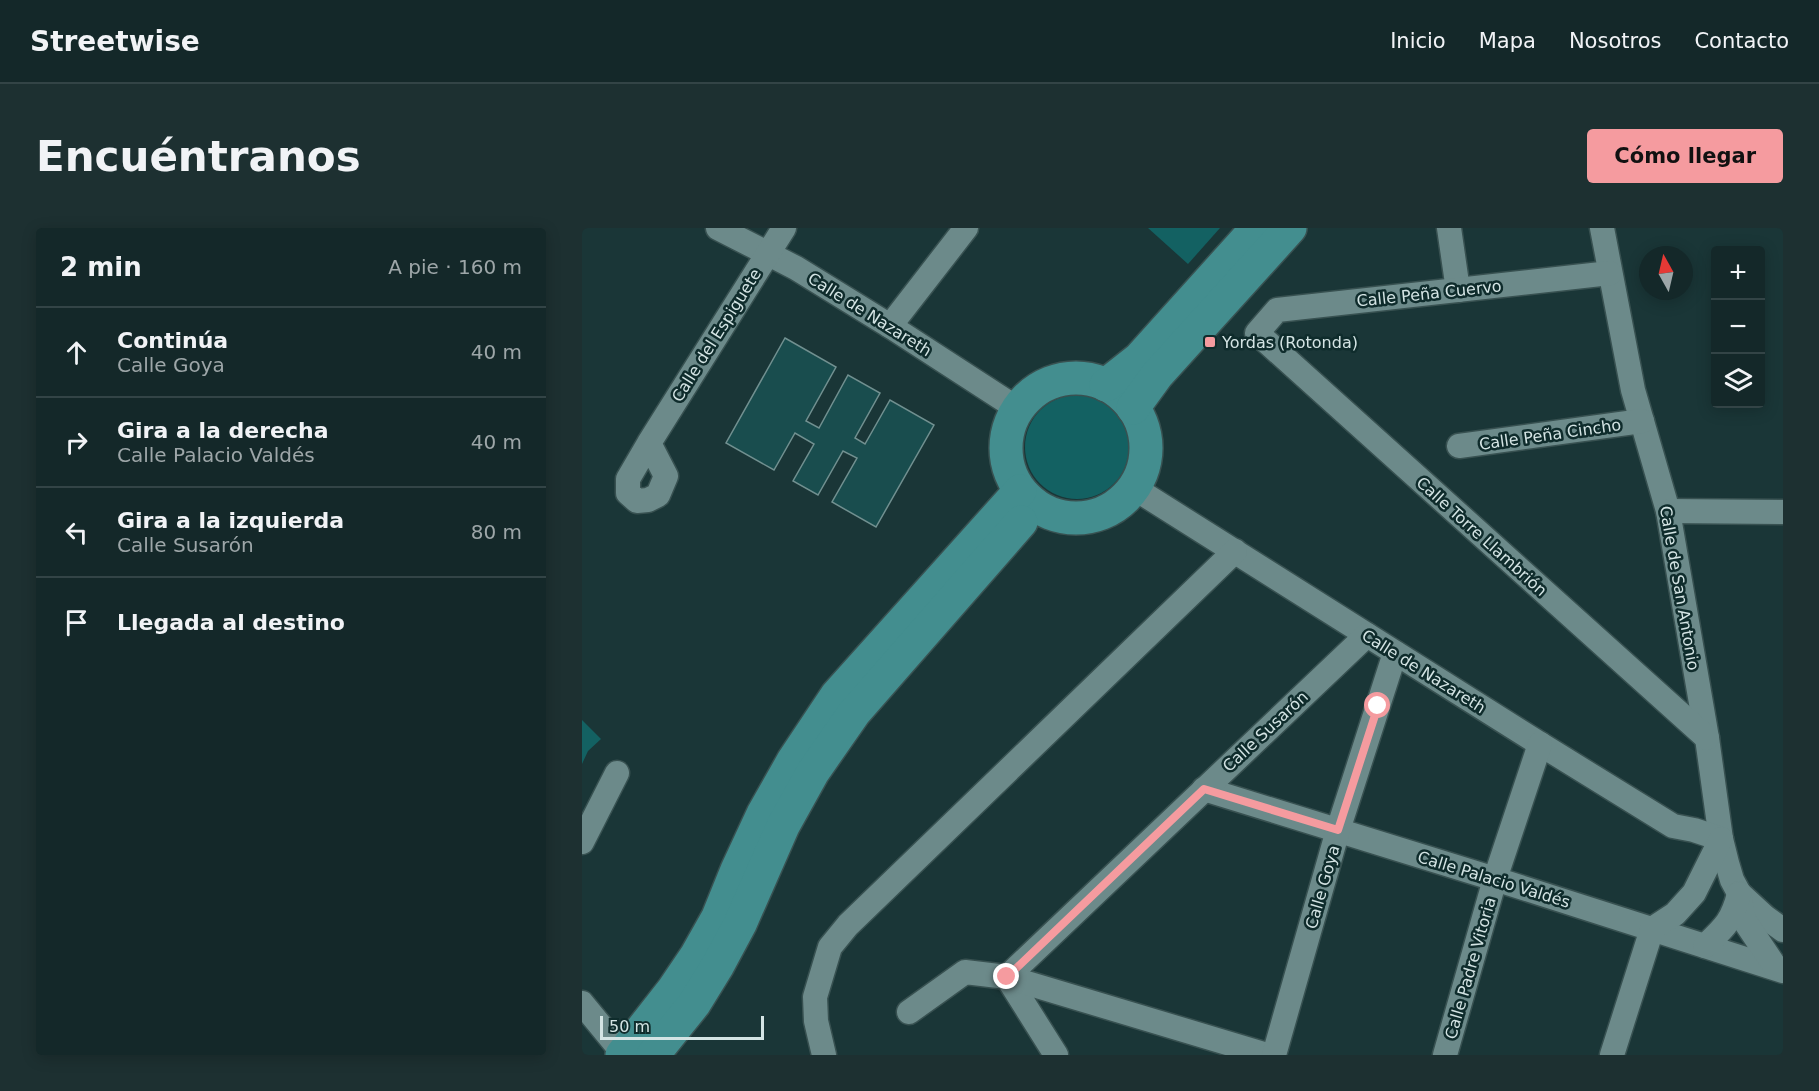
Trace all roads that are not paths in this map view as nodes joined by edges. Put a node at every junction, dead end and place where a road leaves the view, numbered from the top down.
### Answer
1 (718, 228) edge
2 (784, 228) edge
3 (966, 228) edge
4 (1257, 228) edge
5 (1290, 228) edge
6 (1449, 228) edge
7 (1602, 228) edge
8 (767, 253) junction
9 (1610, 273) junction
10 (1458, 290) junction
11 (890, 326) junction
12 (1257, 333) joint
13 (1106, 385) junction
14 (1133, 408) junction
15 (1018, 409) junction
16 (1642, 421) junction
17 (649, 442) dead end
18 (1459, 446) dead end
19 (1134, 488) junction
20 (1027, 498) junction
21 (1668, 511) junction
22 (1783, 512) edge
23 (1235, 551) junction
24 (1367, 634) junction
25 (1395, 652) junction
26 (1707, 738) junction
27 (1540, 744) junction
28 (616, 773) dead end
29 (1204, 789) junction
30 (1338, 830) junction
31 (1721, 839) junction
32 (582, 842) edge
33 (1495, 879) junction
34 (1698, 887) junction
35 (1739, 893) junction
36 (1652, 929) junction
37 (1783, 930) edge
38 (1705, 946) junction
39 (1779, 969) edge
40 (1007, 977) junction
41 (582, 1003) edge
42 (909, 1012) dead end
43 (633, 1054) edge
44 (824, 1055) edge
45 (1056, 1055) edge
46 (1267, 1055) edge
47 (1274, 1055) edge
48 (1445, 1055) edge
49 (1612, 1055) edge

1 - 8 street, Calle de Nazareth
2 - 8 street, Calle del Espiguete
3 - 11 street
4 - 13 main road
5 - 14 main road
6 - 10 street
7 - 9 street, Calle de San Antonio
8 - 11 street, Calle de Nazareth
8 - 17 street, Calle del Espiguete
9 - 10 street, Calle Peña Cuervo
9 - 16 street, Calle de San Antonio
10 - 12 street, Calle Peña Cuervo
11 - 15 street, Calle de Nazareth
12 - 26 street, Calle Torre Llambrión
13 - 14 main road
13 - 15 main road
14 - 19 main road
15 - 20 main road
16 - 18 street, Calle Peña Cincho
16 - 21 street, Calle de San Antonio
19 - 20 main road
19 - 23 street, Calle de Nazareth
20 - 43 main road
21 - 22 street
21 - 26 street, Calle de San Antonio
23 - 24 street, Calle de Nazareth
23 - 44 street
24 - 25 street, Calle de Nazareth
24 - 29 street, Calle Susarón
25 - 27 street, Calle de Nazareth
25 - 30 street, Calle Goya
26 - 31 street, Calle de San Antonio
27 - 31 street, Calle de Nazareth
27 - 33 street, Calle Padre Vitoria
28 - 32 street
29 - 30 street, Calle Palacio Valdés
29 - 40 street, Calle Susarón
30 - 33 street, Calle Palacio Valdés
30 - 47 street, Calle Goya
31 - 34 street
31 - 35 street, Calle de San Antonio
33 - 36 street, Calle Palacio Valdés
33 - 48 street, Calle Padre Vitoria
34 - 35 street
34 - 36 street
35 - 37 street, Calle de San Antonio
35 - 38 street
35 - 39 street
36 - 38 street, Calle Palacio Valdés
36 - 49 street
38 - 39 street, Calle Palacio Valdés
40 - 42 street
40 - 45 street
40 - 46 street
41 - 43 street

